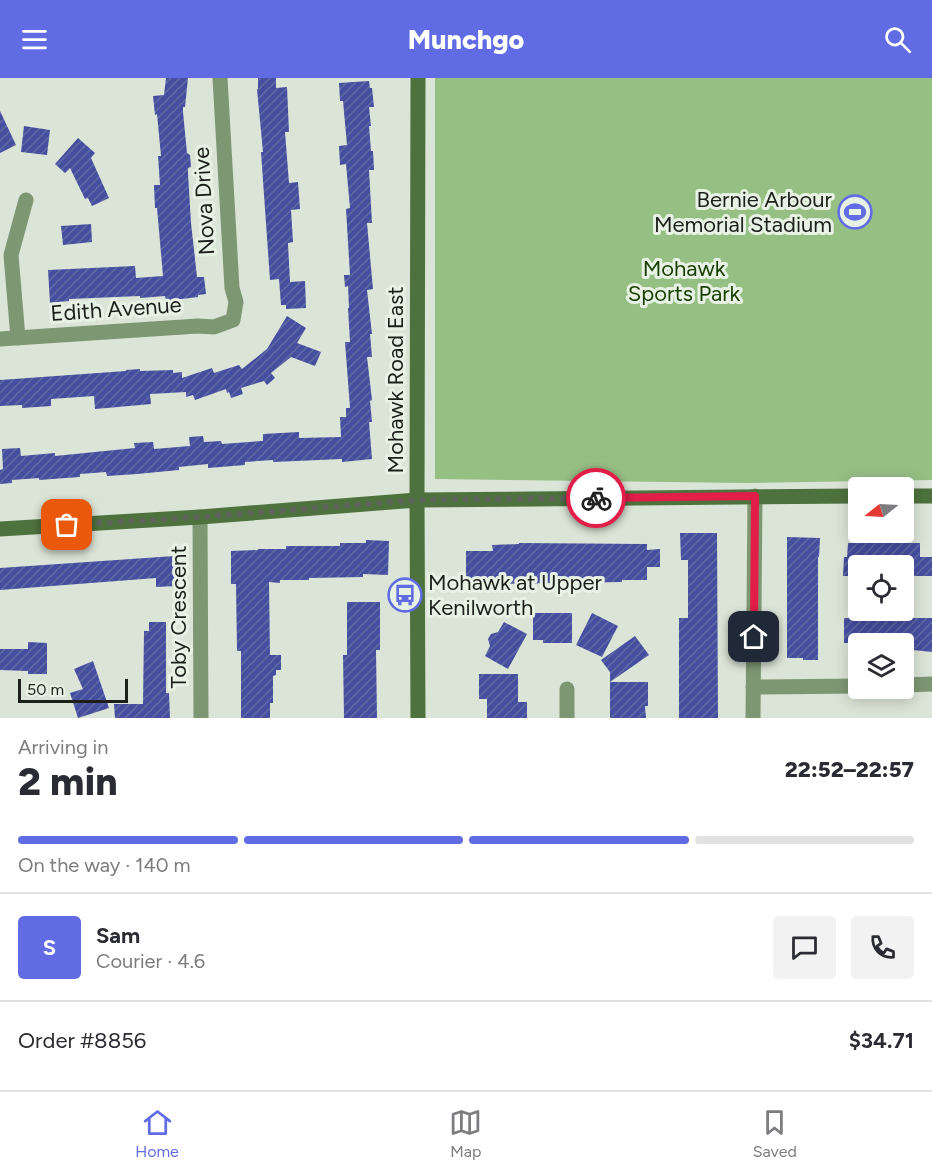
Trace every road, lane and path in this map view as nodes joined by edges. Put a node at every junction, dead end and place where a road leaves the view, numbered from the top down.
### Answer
1 (220, 78) edge
2 (418, 78) edge
3 (26, 200) dead end
4 (232, 320) joint
5 (18, 338) junction
6 (0, 339) edge
7 (755, 496) junction
8 (848, 496) edge
9 (914, 496) edge
10 (932, 496) edge
11 (417, 500) junction
12 (200, 517) junction
13 (0, 529) edge
14 (932, 684) edge
15 (914, 685) edge
16 (848, 686) edge
17 (753, 687) junction
18 (567, 689) dead end
19 (201, 718) edge
20 (418, 718) edge
21 (567, 718) edge
22 (753, 718) edge

1 - 4 street, Nova Drive
2 - 11 street, Mohawk Road East
3 - 5 street
4 - 5 street, Edith Avenue
5 - 6 street, Edith Avenue
7 - 8 street
7 - 11 street
7 - 17 street
9 - 10 street
11 - 12 street
11 - 20 street, Mohawk Road East
12 - 13 street
12 - 19 street, Toby Crescent
14 - 15 street
16 - 17 street
17 - 22 street
18 - 21 street

